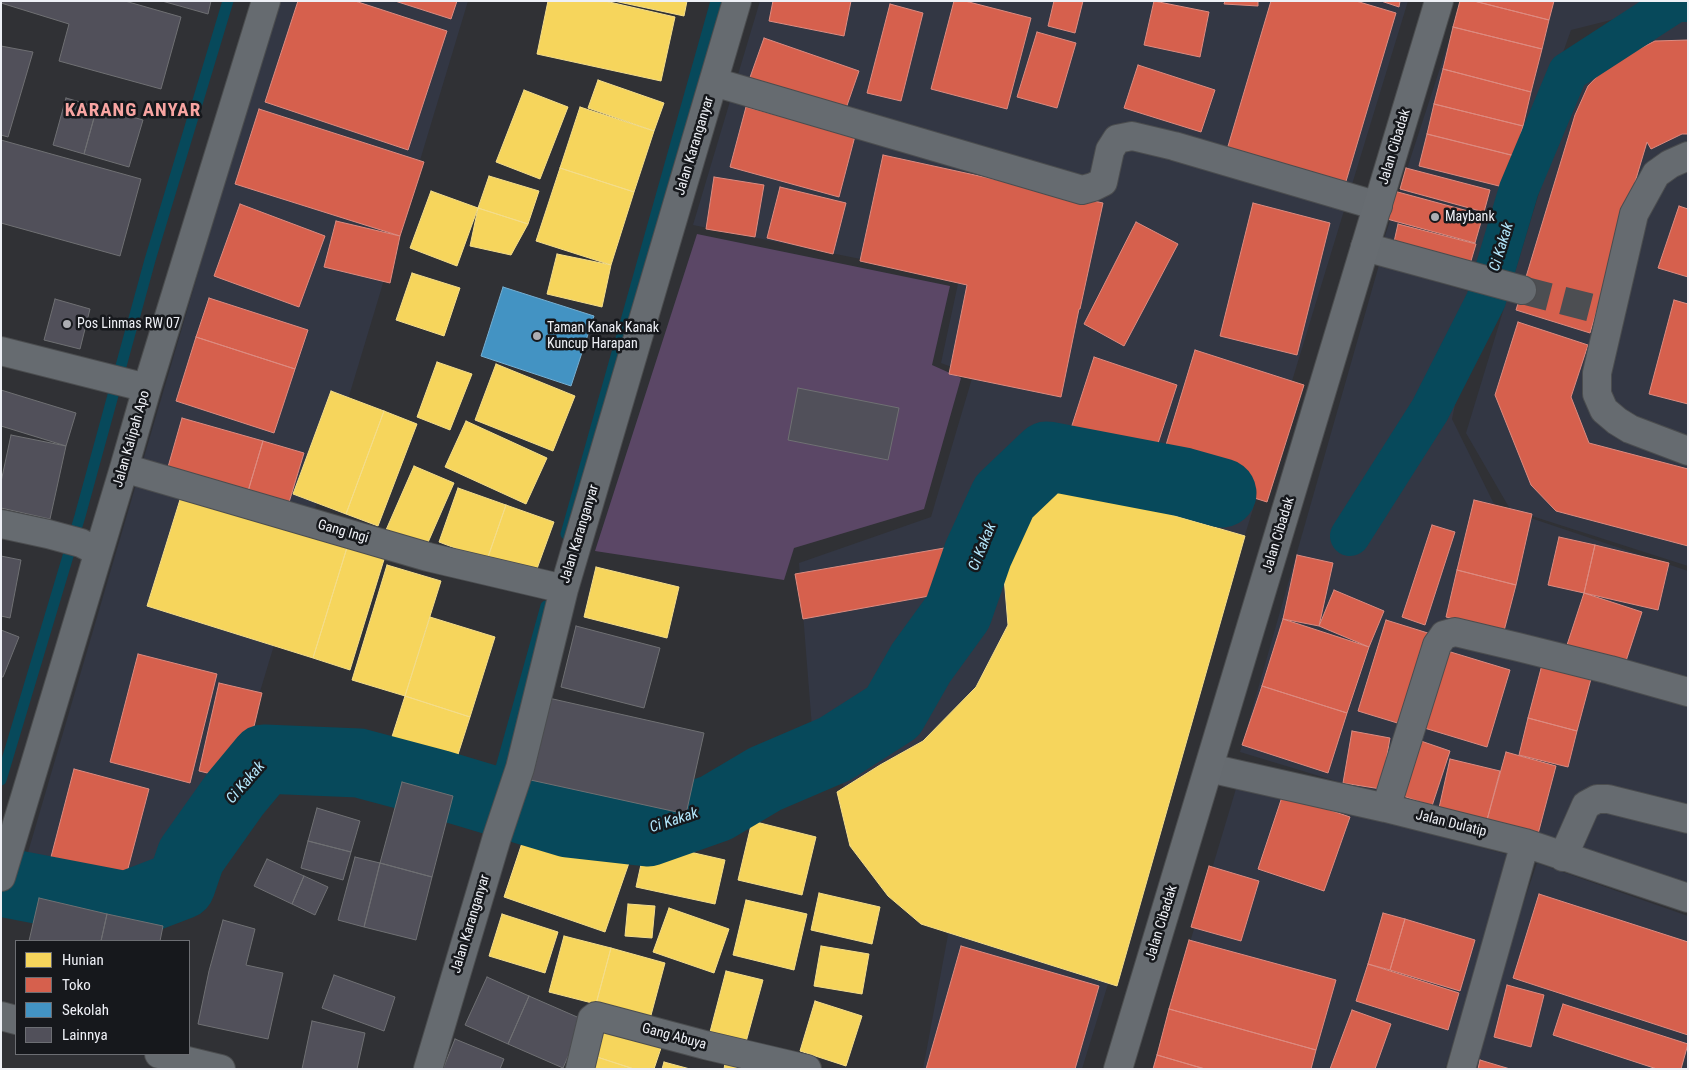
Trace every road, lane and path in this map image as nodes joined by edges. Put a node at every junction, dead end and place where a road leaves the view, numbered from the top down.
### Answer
1 (266, 1) edge
2 (737, 1) edge
3 (1439, 1) edge
4 (714, 82) junction
5 (1688, 156) edge
6 (1378, 206) junction
7 (1365, 247) junction
8 (1510, 287) tunnel mouth
9 (1, 352) edge
10 (126, 382) junction
11 (1688, 451) edge
12 (124, 468) junction
13 (1, 524) edge
14 (90, 547) junction
15 (564, 589) junction
16 (1688, 692) edge
17 (1208, 768) junction
18 (1386, 808) junction
19 (1688, 819) edge
20 (1525, 843) junction
21 (1563, 857) junction
22 (1, 877) edge
23 (1688, 898) edge
24 (1, 1016) edge
25 (15, 1020) edge
26 (162, 1055) edge
27 (221, 1069) edge
28 (428, 1069) edge
29 (580, 1069) edge
30 (807, 1069) edge
31 (1118, 1069) edge
32 (1461, 1069) edge

1 - 10 street, Jalan Kalipah Apo
2 - 4 street, Jalan Karanganyar
3 - 6 main road, Jalan Cibadak
4 - 6 street
4 - 15 street, Jalan Karanganyar
5 - 11 street
6 - 7 main road, Jalan Cibadak
7 - 8 street
7 - 17 main road, Jalan Cibadak
9 - 10 street
10 - 12 street, Jalan Kalipah Apo
12 - 14 street, Jalan Kalipah Apo
12 - 15 street, Gang Ingi
13 - 14 street
14 - 22 street, Jalan Kalipah Apo
15 - 28 street, Jalan Karanganyar
16 - 18 street
17 - 18 street, Jalan Dulatip
17 - 31 main road, Jalan Cibadak
18 - 20 street, Jalan Dulatip
19 - 21 street
20 - 21 street, Jalan Dulatip
20 - 32 street
21 - 23 street, Jalan Dulatip
24 - 25 street
26 - 27 street
29 - 30 street, Gang Abuya

